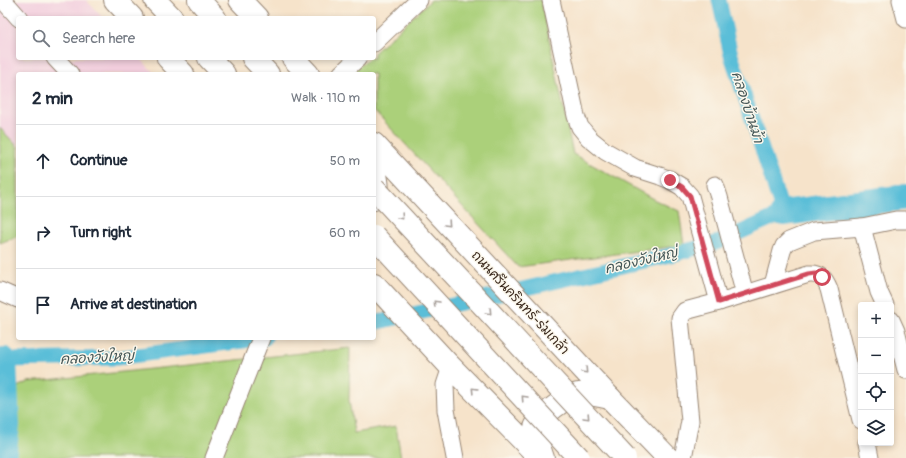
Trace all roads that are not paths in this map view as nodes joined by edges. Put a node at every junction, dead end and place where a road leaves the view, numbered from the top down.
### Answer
1 (2, 0) edge
2 (115, 0) edge
3 (155, 0) edge
4 (199, 0) edge
5 (240, 0) edge
6 (419, 0) edge
7 (551, 0) edge
8 (901, 0) edge
9 (17, 16) edge
10 (130, 16) edge
11 (170, 16) edge
12 (213, 16) edge
13 (255, 16) edge
14 (906, 19) edge
15 (376, 41) edge
16 (57, 60) edge
17 (170, 60) edge
18 (211, 60) edge
19 (255, 60) edge
20 (295, 60) edge
21 (356, 60) edge
22 (68, 72) edge
23 (181, 72) edge
24 (222, 72) edge
25 (266, 72) edge
26 (306, 72) edge
27 (343, 72) edge
28 (376, 146) edge
29 (376, 175) edge
30 (376, 190) edge
31 (717, 191) dead end
32 (376, 196) edge
33 (906, 220) edge
34 (862, 227) junction
35 (376, 238) edge
36 (773, 285) junction
37 (376, 286) edge
38 (744, 288) junction
39 (0, 291) edge
40 (718, 297) junction
41 (16, 299) edge
42 (884, 302) edge
43 (894, 327) edge
44 (260, 340) edge
45 (450, 365) junction
46 (906, 370) edge
47 (610, 398) junction
48 (858, 410) edge
49 (868, 446) edge
50 (214, 458) edge
51 (455, 458) edge
52 (540, 458) edge
53 (543, 458) edge
54 (579, 458) edge
55 (625, 458) edge
56 (668, 458) edge
57 (683, 458) edge
58 (870, 458) edge

1 - 9 street
2 - 10 main road
3 - 11 main road
4 - 12 main road
5 - 13 main road
6 - 15 street
7 - 40 street
8 - 14 street
16 - 22 street
17 - 23 main road
18 - 24 main road
19 - 25 main road
20 - 26 main road
21 - 27 street
28 -> 47 main road, ถนนศรีนครินทร์-ร่มเกล้า
29 - 32 main road
30 -> 55 main road, bridge
31 - 38 street
33 - 34 street
34 - 36 street
34 - 42 street
54 -> 35 main road, bridge
36 - 38 street
36 - 48 street
37 - 45 main road
38 - 40 street
39 - 41 street
40 - 57 street
43 - 46 street
44 - 50 street
45 - 51 street
52 -> 45 main road
47 - 53 main road
47 - 56 main road, ถนนศรีนครินทร์-ร่มเกล้า
49 - 58 street

